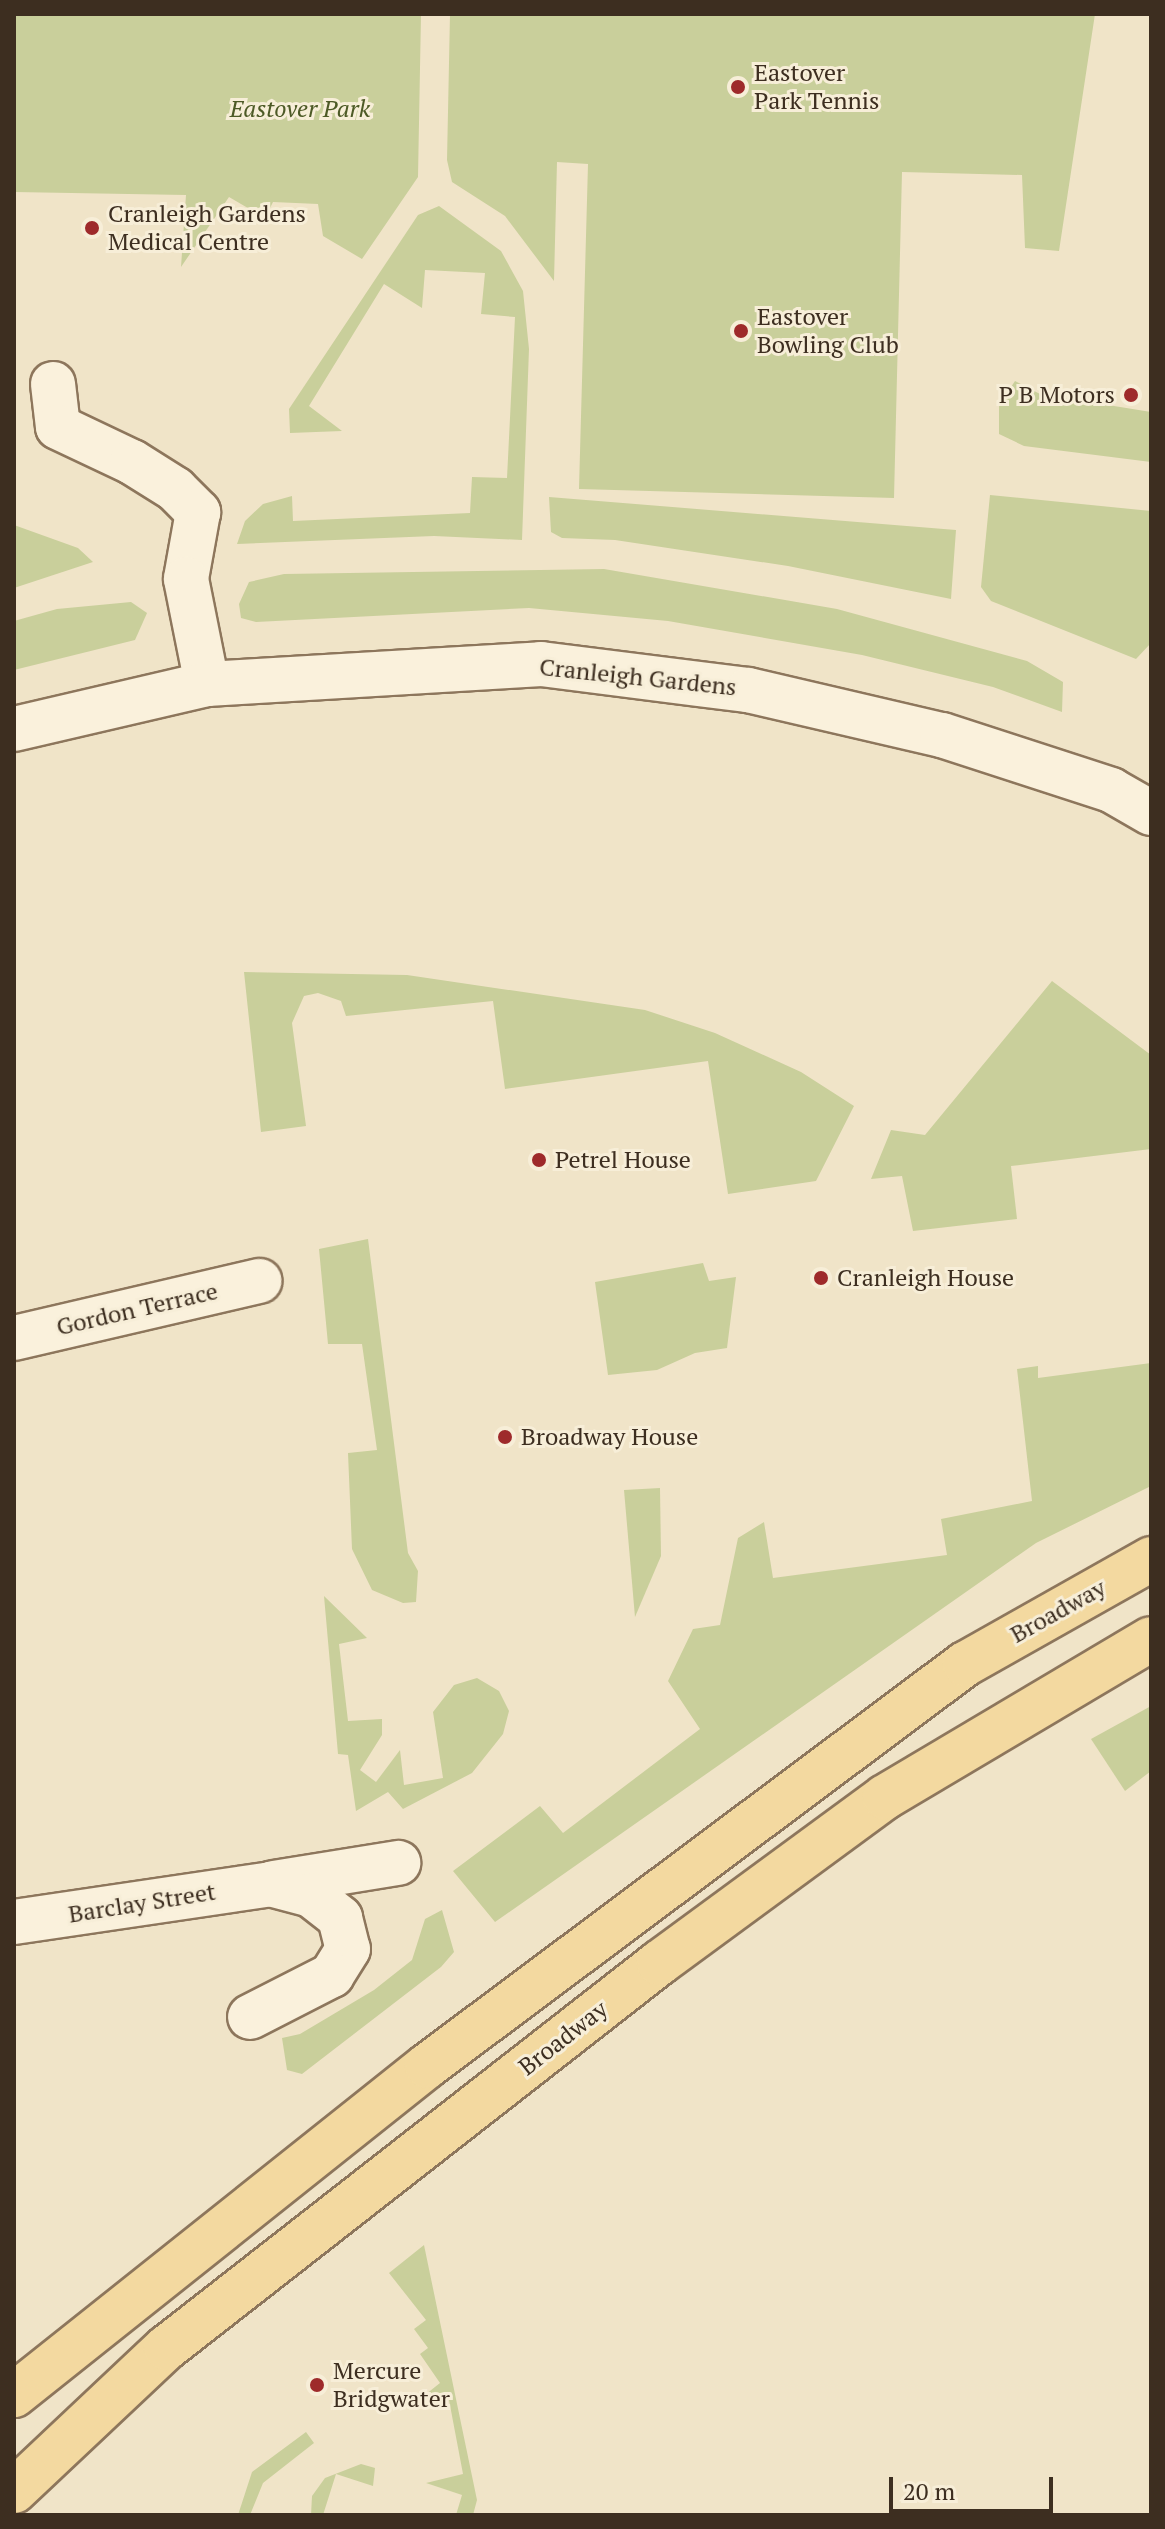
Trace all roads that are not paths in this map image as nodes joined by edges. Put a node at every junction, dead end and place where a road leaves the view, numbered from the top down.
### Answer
1 (53, 384) dead end
2 (207, 684) junction
3 (14, 729) edge
4 (1151, 813) edge
5 (259, 1281) dead end
6 (14, 1338) edge
7 (1151, 1559) edge
8 (1151, 1639) edge
9 (398, 1863) dead end
10 (270, 1884) junction
11 (14, 1922) edge
12 (250, 2017) dead end
13 (14, 2395) edge
14 (14, 2491) edge

1 - 2 street
2 - 3 street, Cranleigh Gardens
2 - 4 street, Cranleigh Gardens
5 - 6 street, Gordon Terrace
7 - 13 main road, Broadway
8 - 14 main road, Broadway
9 - 10 street, Barclay Street
10 - 11 street, Barclay Street
10 - 12 street, Barclay Street

